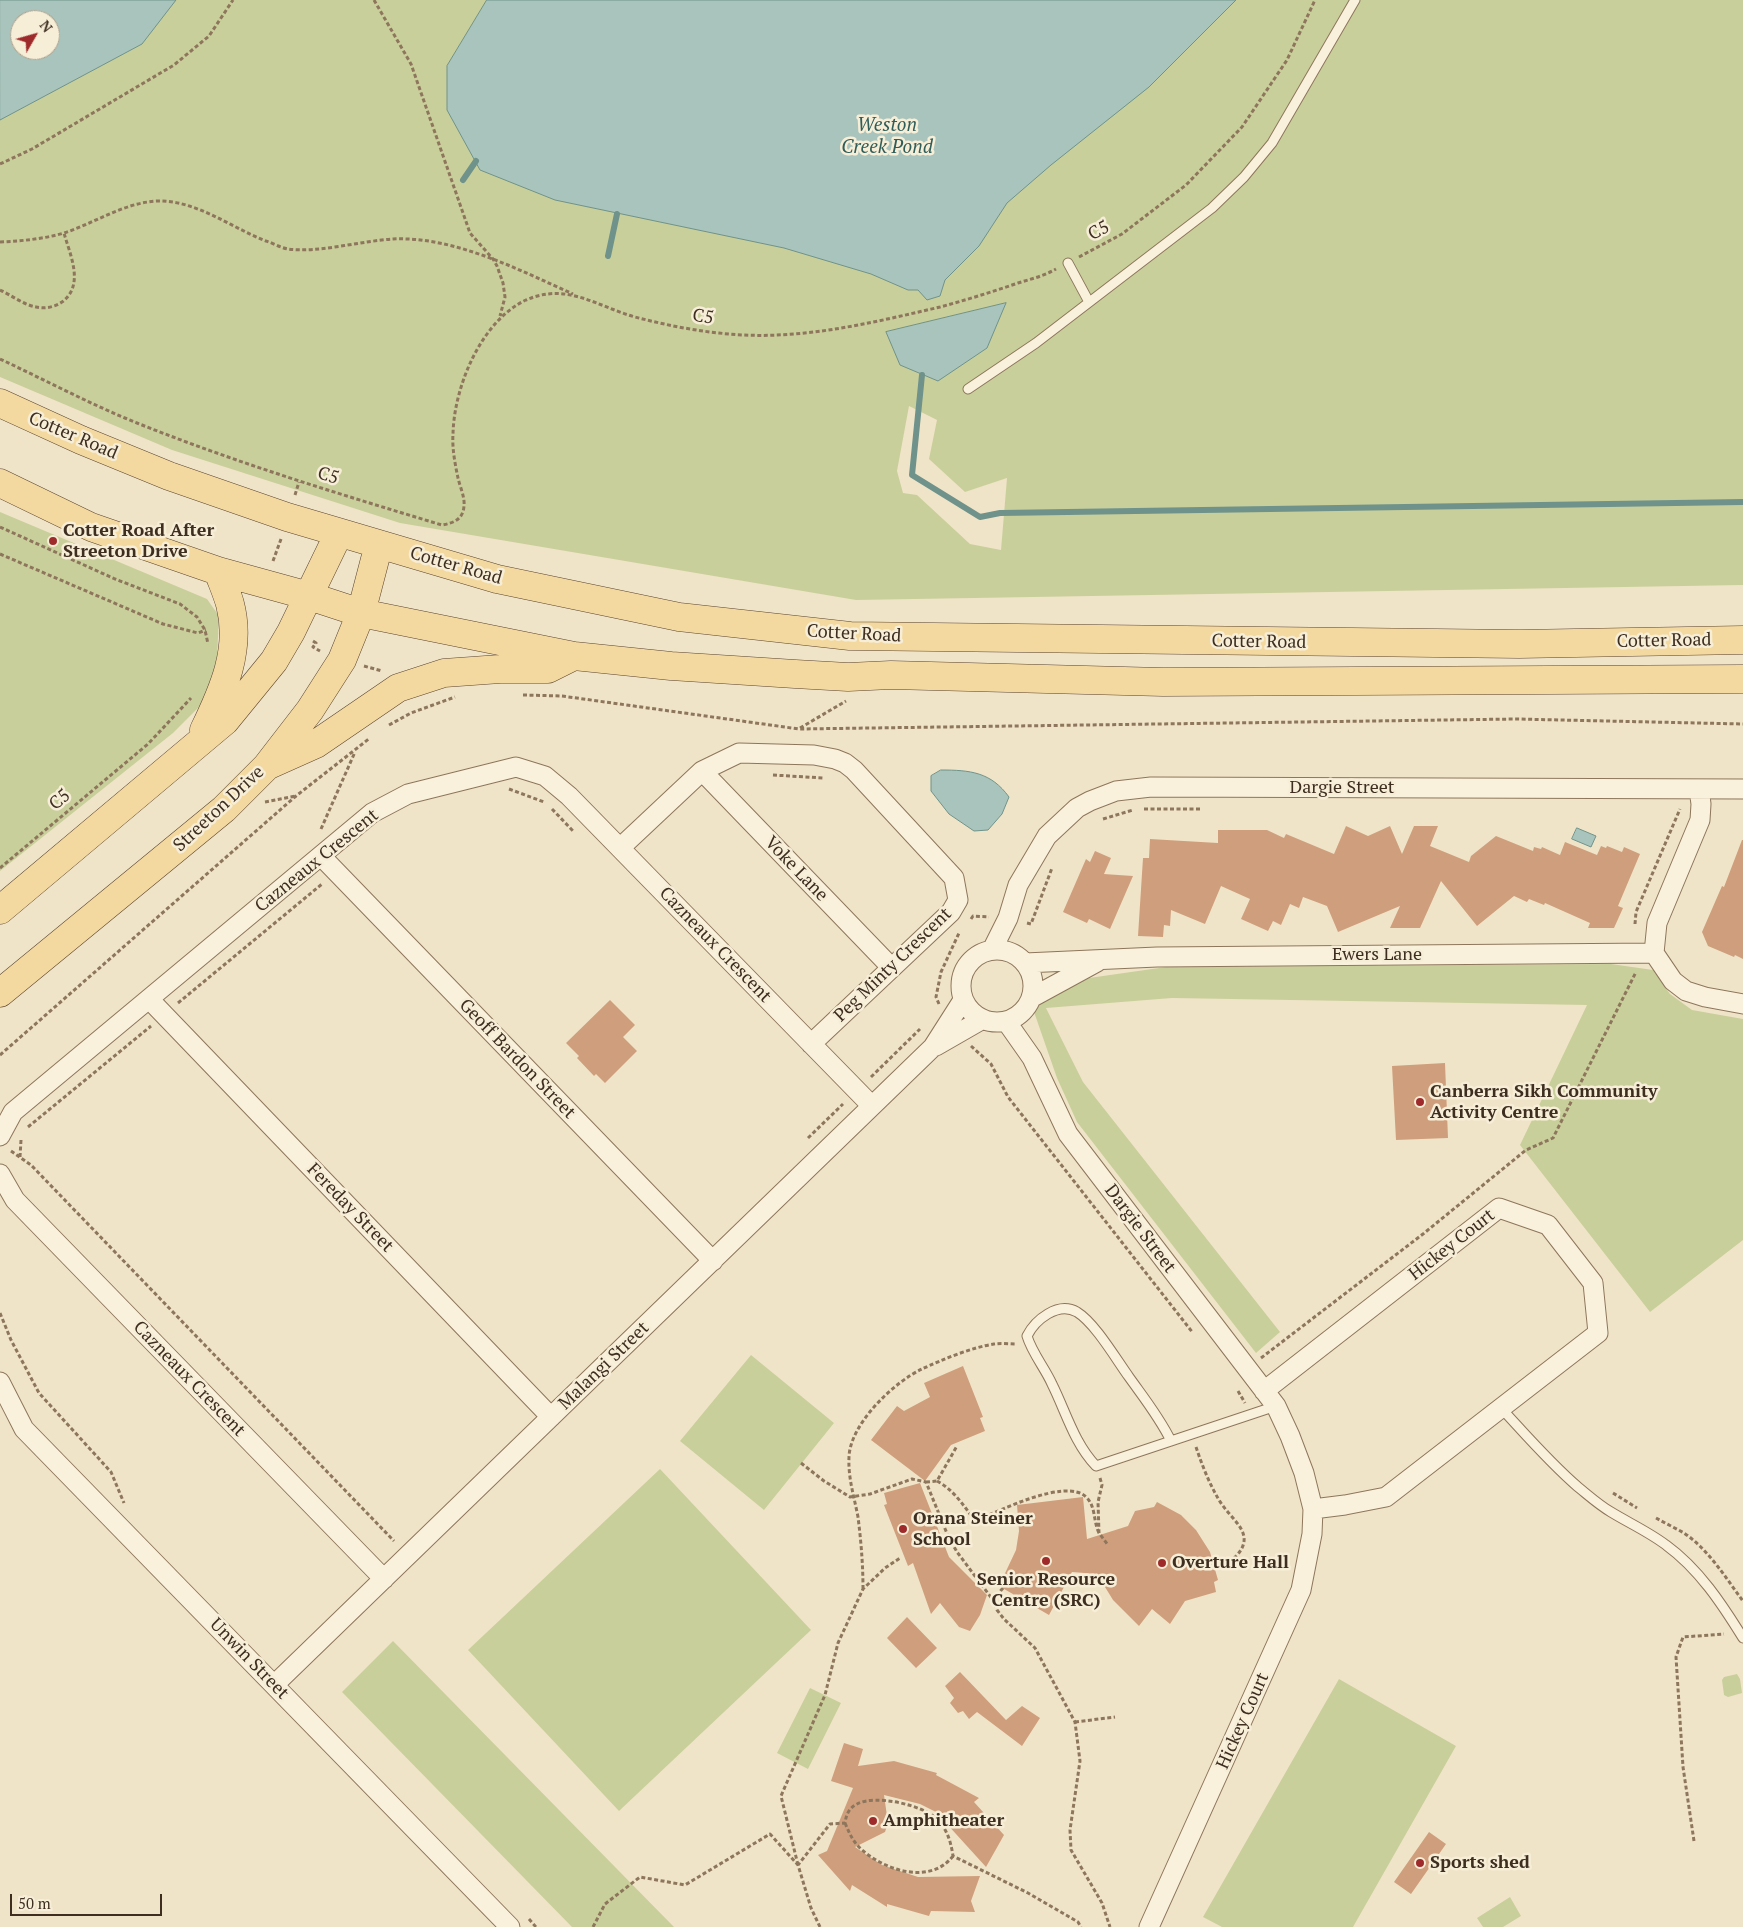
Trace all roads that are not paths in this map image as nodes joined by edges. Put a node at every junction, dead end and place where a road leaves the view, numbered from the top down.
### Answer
1 (1355, 0) edge
2 (1068, 263) road end
3 (1089, 302) junction
4 (968, 388) dead end
5 (0, 403) edge
6 (0, 483) edge
7 (339, 533) junction
8 (379, 544) junction
9 (218, 571) junction
10 (309, 596) junction
11 (361, 613) junction
12 (1743, 640) edge
13 (574, 656) junction
14 (1743, 679) edge
15 (197, 743) junction
16 (266, 766) junction
17 (702, 771) junction
18 (1743, 789) edge
19 (1700, 797) junction
20 (620, 848) junction
21 (320, 856) junction
22 (0, 910) edge
23 (1008, 918) junction
24 (992, 950) junction
25 (1654, 954) junction
26 (1021, 959) junction
27 (1100, 961) junction
28 (891, 967) junction
29 (0, 993) edge
30 (148, 999) junction
31 (963, 1000) junction
32 (1743, 1004) edge
33 (1027, 1005) junction
34 (983, 1019) junction
35 (1006, 1021) junction
36 (955, 1027) junction
37 (811, 1044) junction
38 (1032, 1058) junction
39 (872, 1106) junction
40 (3, 1142) edge
41 (0, 1174) edge
42 (713, 1261) junction
43 (0, 1382) edge
44 (1264, 1391) junction
45 (1276, 1406) junction
46 (1501, 1408) junction
47 (551, 1417) junction
48 (1171, 1441) junction
49 (1313, 1509) junction
50 (384, 1579) junction
51 (1743, 1638) edge
52 (274, 1685) junction
53 (510, 1927) edge
54 (1149, 1927) edge

1 - 3 lane
2 - 3 lane
3 - 4 lane
5 - 7 main road, Cotter Road
6 - 9 main road
7 - 8 main road, Cotter Road
7 - 10 main road
8 - 11 main road, Streeton Drive
8 - 12 main road, Cotter Road
9 - 10 main road
9 - 15 main road
10 - 11 main road
10 - 15 main road
11 - 13 main road
11 - 16 main road, Streeton Drive
13 - 14 main road
13 - 16 main road
15 - 22 main road
16 - 29 main road, Streeton Drive
17 - 20 street, Peg Minty Crescent
17 - 28 street, Voke Lane
17 - 28 street, Peg Minty Crescent
18 - 19 street, Dargie Street
19 - 23 street, Dargie Street
19 - 25 street
20 - 21 street, Cazneaux Crescent
20 - 37 street, Cazneaux Crescent
21 - 30 street, Cazneaux Crescent
21 - 42 street, Geoff Bardon Street
23 - 24 street, Dargie Street
23 - 26 street, Dargie Street
24 - 26 street
24 - 31 street
25 - 27 street, Ewers Lane
25 - 32 street
26 - 27 street, Ewers Lane
26 - 33 street
27 - 33 street, Ewers Lane
28 - 37 street, Peg Minty Crescent
30 - 40 street, Cazneaux Crescent
30 - 47 street, Fereday Street
31 - 34 street
31 - 36 street, Malangi Street
33 - 35 street
33 - 38 street, Dargie Street
34 - 35 street
34 - 36 street, Malangi Street
35 - 38 street, Dargie Street
36 - 39 street, Malangi Street
37 - 39 street, Cazneaux Crescent
38 - 44 street, Dargie Street
39 - 42 street, Malangi Street
41 - 50 street, Cazneaux Crescent
42 - 47 street, Malangi Street
43 - 52 street, Unwin Street
44 - 45 street, Hickey Court
44 - 46 street, Hickey Court
45 - 48 lane
45 - 49 street, Hickey Court
46 - 49 street, Hickey Court
46 - 51 lane
47 - 50 street, Malangi Street
48 - 48 lane
49 - 54 street, Hickey Court
50 - 52 street, Malangi Street
52 - 53 street, Unwin Street

